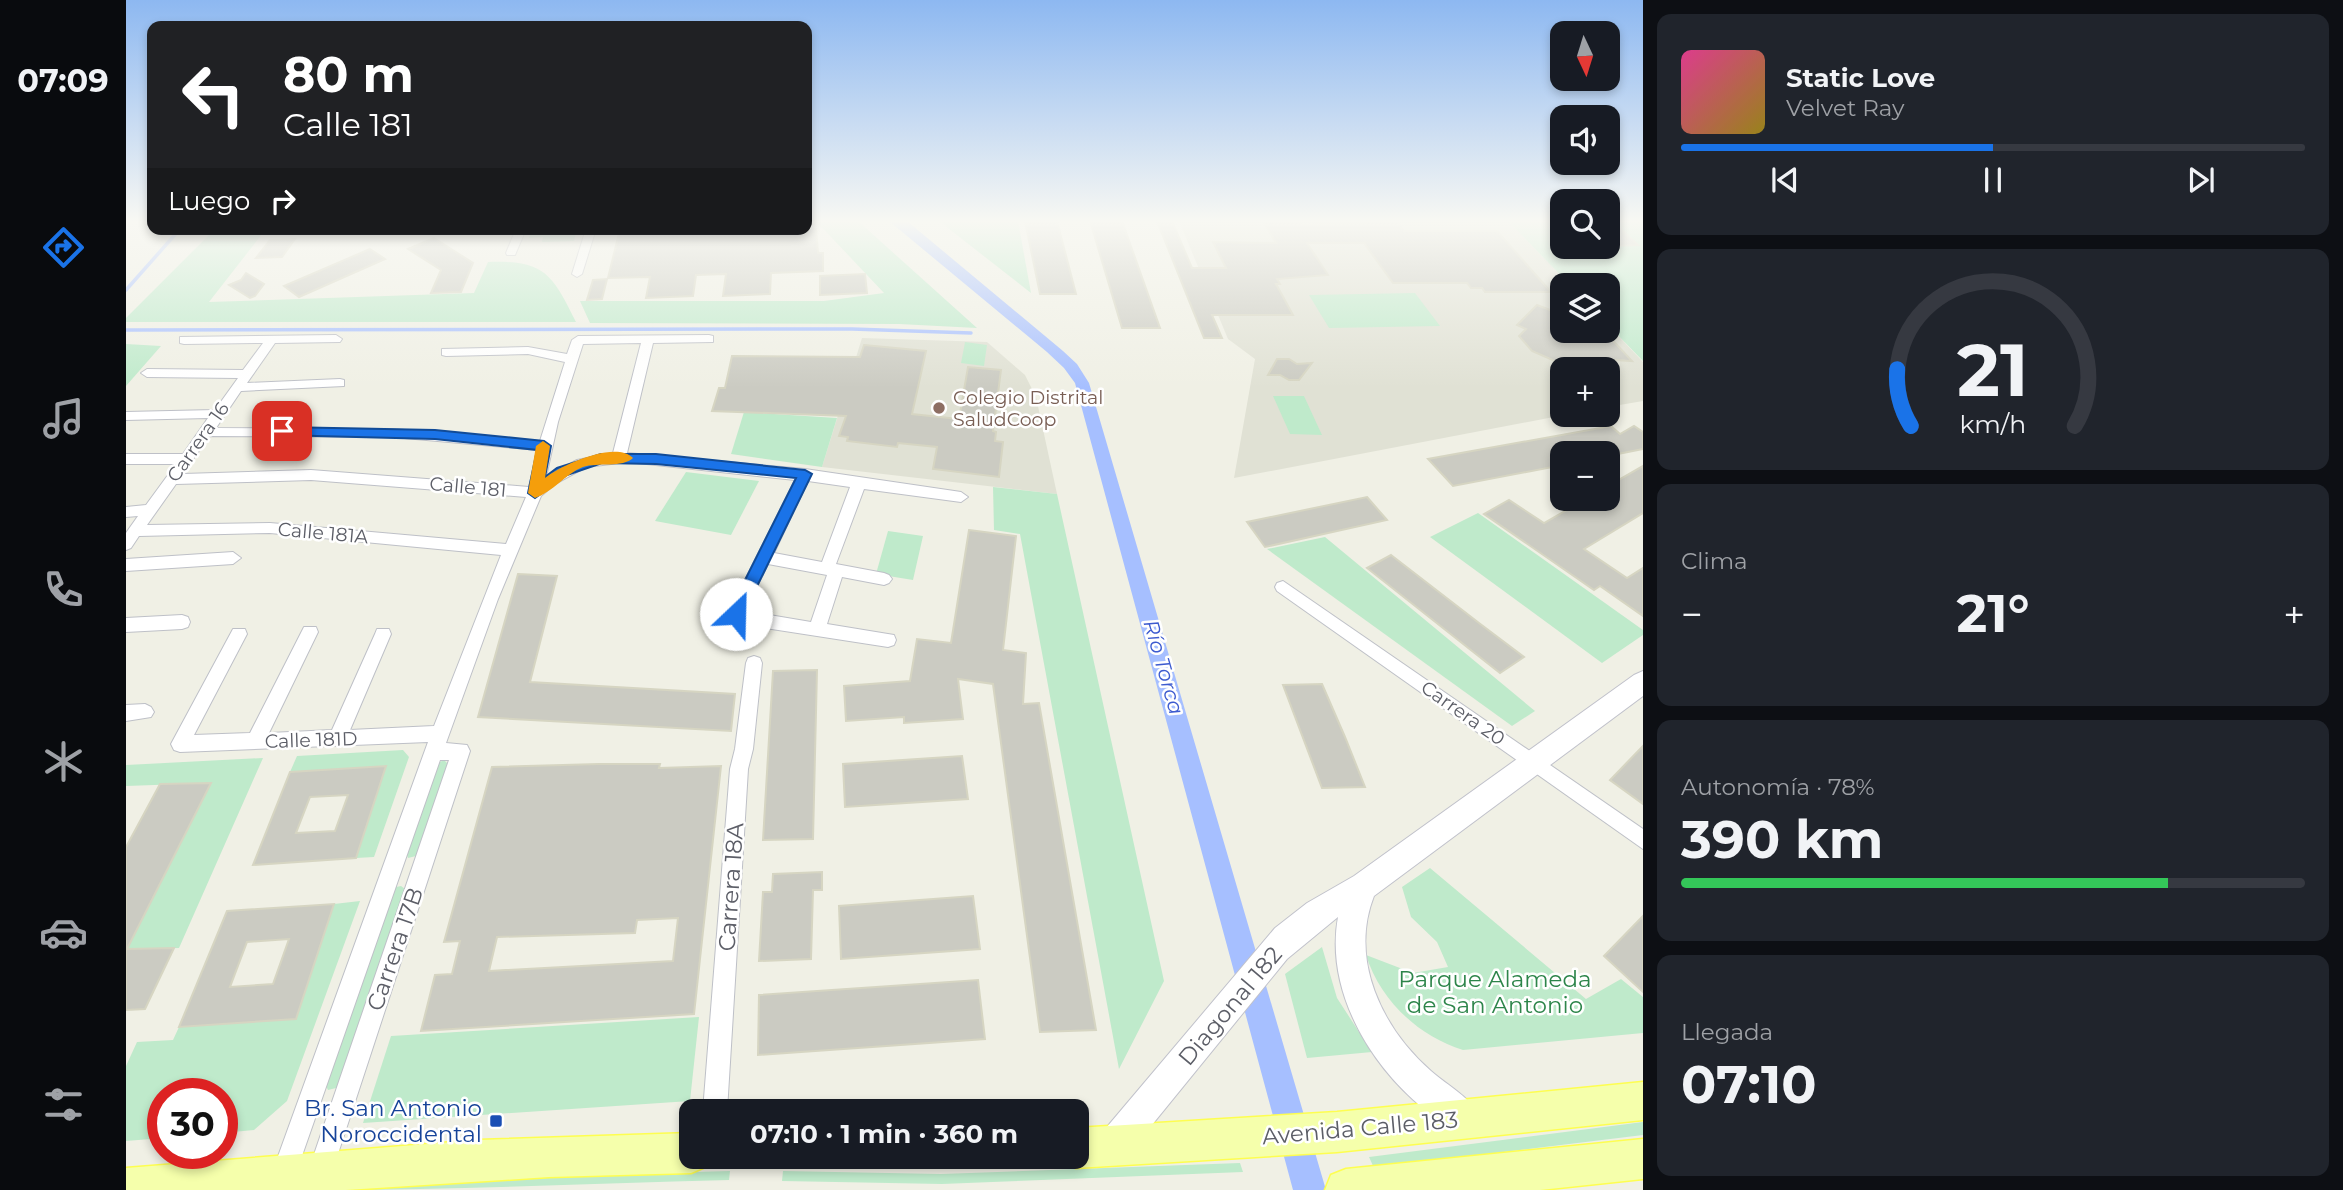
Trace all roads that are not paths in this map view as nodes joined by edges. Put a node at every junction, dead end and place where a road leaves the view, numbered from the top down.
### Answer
1 (336, 339) dead end
2 (709, 339) dead end
3 (184, 340) dead end
4 (271, 340) junction
5 (648, 340) junction
6 (446, 352) dead end
7 (573, 361) junction
8 (147, 373) dead end
9 (245, 374) junction
10 (340, 383) dead end
11 (236, 387) junction
12 (218, 414) junction
13 (126, 416) edge
14 (205, 432) junction
15 (544, 446) junction
16 (619, 458) junction
17 (126, 459) edge
18 (186, 459) junction
19 (805, 474) junction
20 (172, 479) junction
21 (859, 483) junction
22 (535, 493) junction
23 (961, 498) dead end
24 (150, 510) junction
25 (126, 512) edge
26 (130, 538) edge
27 (511, 550) junction
28 (763, 557) junction
29 (233, 558) dead end
30 (126, 565) edge
31 (832, 570) junction
32 (884, 579) dead end
33 (1283, 587) dead end
34 (182, 622) dead end
35 (126, 625) edge
36 (817, 629) junction
37 (310, 632) dead end
38 (239, 634) dead end
39 (383, 634) dead end
40 (888, 640) dead end
41 (754, 663) dead end
42 (1643, 682) edge
43 (145, 712) dead end
44 (126, 713) edge
45 (337, 738) junction
46 (255, 742) junction
47 (438, 743) junction
48 (1533, 762) junction
49 (1643, 840) edge
50 (420, 872) junction
51 (392, 873) junction
52 (1364, 886) junction
53 (716, 1099) edge
54 (1643, 1101) edge
55 (1464, 1119) junction
56 (1095, 1147) edge
57 (679, 1153) edge
58 (1643, 1159) edge
59 (302, 1173) junction
60 (126, 1189) edge
61 (1357, 1189) edge
62 (1346, 1190) edge

1 - 4 street
2 - 5 street
3 - 4 street
4 - 9 street, Carrera 16
5 - 7 street, Carrera 17B
5 - 16 street
6 - 7 street
7 - 15 street, Carrera 17B
8 - 9 street
9 - 11 street, Carrera 16
10 - 11 street
11 - 12 street, Carrera 16
12 - 13 street
12 - 14 street, Carrera 16
14 - 15 street
14 - 18 street, Carrera 16
15 - 22 street, Carrera 17B
16 - 19 street
16 - 22 street
17 - 18 street
18 - 20 street, Carrera 16
19 - 21 street
19 - 28 street
20 - 22 street, Calle 181
20 - 24 street, Carrera 16
21 - 23 street
21 - 31 street
22 - 27 street, Carrera 17B
24 - 25 street
24 - 26 street, Carrera 16
26 - 27 street, Calle 181A
27 - 47 street, Carrera 17B
28 - 31 street
28 - 36 street
29 - 30 street
31 - 32 street
31 - 36 street
33 - 48 street, Carrera 20
34 - 35 street
36 - 40 street
37 - 46 street
38 - 46 street, Calle 181D
39 - 45 street
41 - 53 street, Carrera 18A
42 - 48 street, Diagonal 182
43 - 44 street
45 - 46 street, Calle 181D
45 - 47 street, Calle 181D
47 - 50 street, Carrera 17B
47 - 51 street, Carrera 17B
48 - 49 street, Carrera 20
48 - 52 street, Diagonal 182
50 - 51 street
50 - 59 street, Carrera 17B
51 - 59 street, Carrera 17B
52 - 55 street
52 - 56 street, Diagonal 182
54 - 55 main road, Avenida Calle 183
55 - 56 main road, Avenida Calle 183
57 - 59 main road
58 - 61 main road
59 - 60 main road
61 - 62 main road

